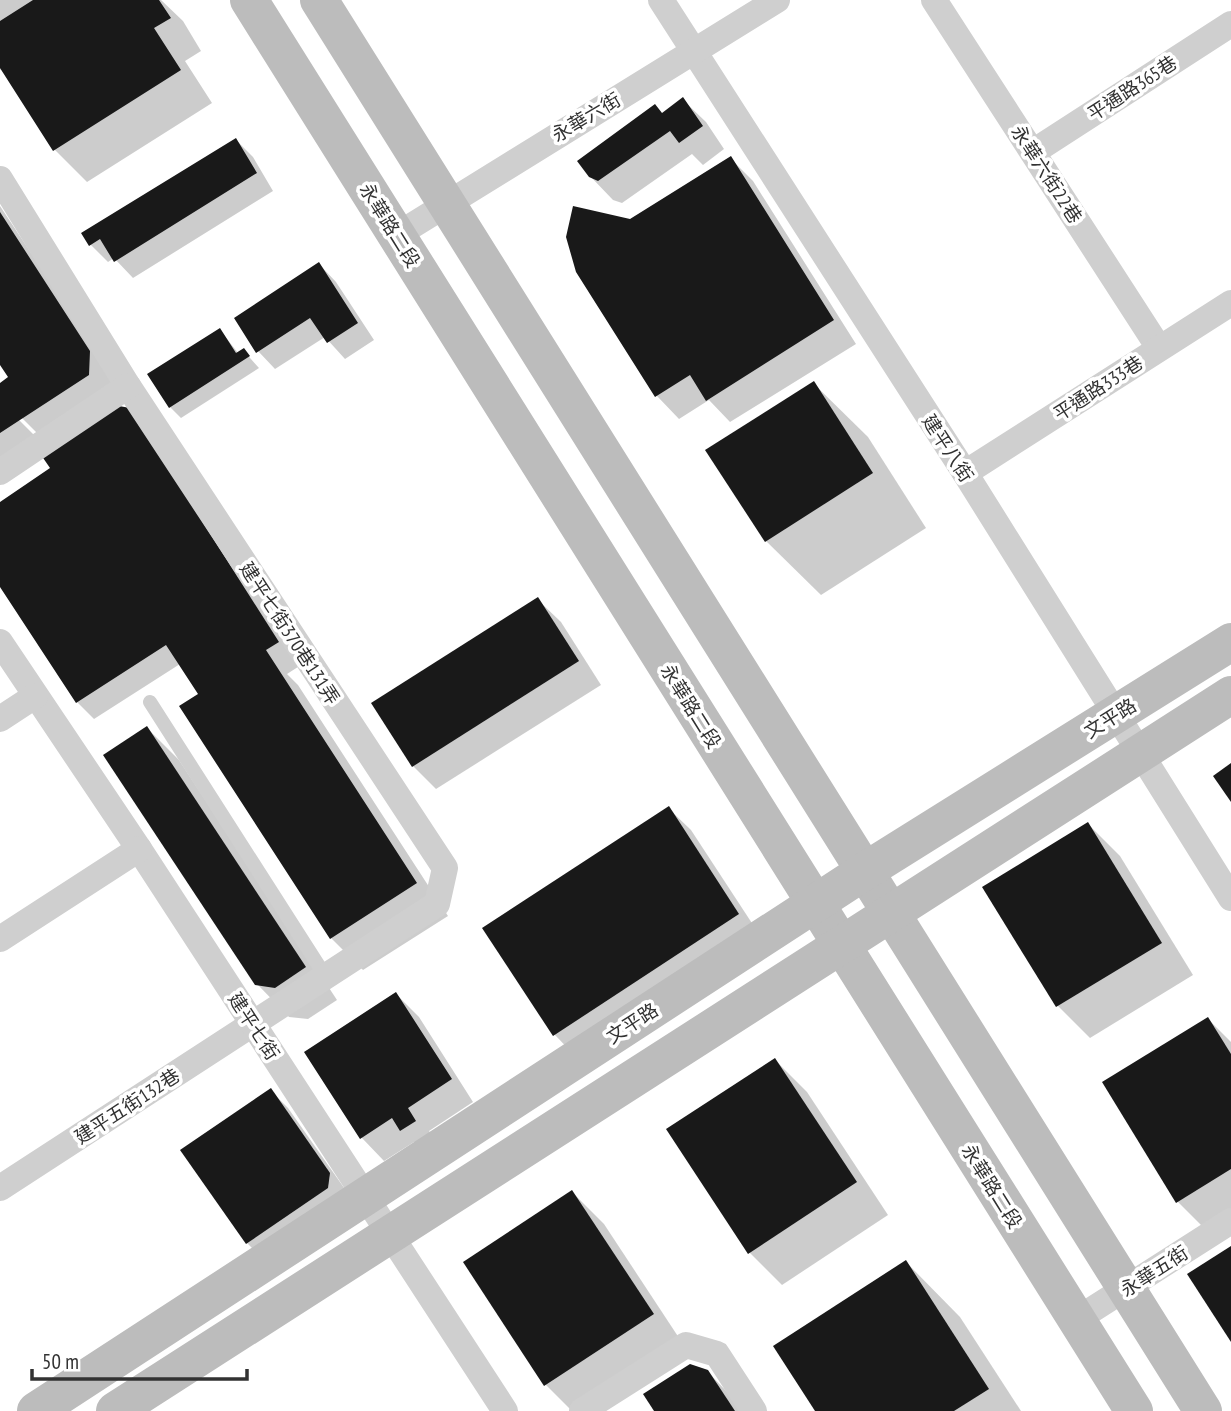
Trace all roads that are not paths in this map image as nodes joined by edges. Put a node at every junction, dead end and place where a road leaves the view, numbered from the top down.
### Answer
1 (248, 0) edge
2 (319, 0) edge
3 (661, 0) edge
4 (777, 0) edge
5 (934, 0) edge
6 (1231, 24) edge
7 (693, 51) junction
8 (1032, 152) junction
9 (0, 179) edge
10 (447, 203) junction
11 (397, 235) junction
12 (1231, 303) edge
13 (1159, 348) junction
14 (128, 386) junction
15 (0, 472) edge
16 (965, 473) junction
17 (0, 642) edge
18 (1231, 642) edge
19 (1231, 695) edge
20 (35, 696) junction
21 (149, 702) dead end
22 (1116, 714) junction
23 (0, 719) edge
24 (1141, 753) junction
25 (139, 849) junction
26 (864, 871) junction
27 (1231, 898) edge
28 (815, 904) junction
29 (891, 914) junction
30 (0, 939) edge
31 (842, 945) junction
32 (326, 977) junction
33 (253, 1025) junction
34 (0, 1188) edge
35 (365, 1197) junction
36 (1231, 1221) edge
37 (389, 1236) junction
38 (1126, 1289) junction
39 (1076, 1320) junction
40 (36, 1411) edge
41 (115, 1411) edge
42 (505, 1411) edge
43 (582, 1411) edge
44 (754, 1411) edge
45 (1134, 1411) edge
46 (1203, 1411) edge

1 - 11 street, 永華路二段
2 - 10 street
3 - 7 street, 建平八街
4 - 7 street, 永華六街
5 - 8 street, 永華六街22巷
6 - 8 street, 平通路365巷
7 - 10 street, 永華六街
7 - 16 street, 建平八街
8 - 13 street, 永華六街22巷
9 - 14 street, 建平七街370巷131弄
10 - 11 street, 永華六街
10 - 26 street
11 - 28 street, 永華路二段
12 - 13 street, 平通路333巷
13 - 16 street, 平通路333巷
14 - 15 street
14 - 32 street, 建平七街370巷131弄
16 - 22 street, 建平八街
17 - 20 street, 建平七街
18 - 22 street, 文平路
19 - 24 street
20 - 23 street
20 - 25 street, 建平七街
21 - 32 lane
22 - 24 street, 建平八街
22 - 26 street, 文平路
24 - 27 street, 建平八街
24 - 29 street
25 - 30 street
25 - 33 street, 建平七街
26 - 28 street, 文平路
26 - 29 street
28 - 31 street, 永華路二段
28 - 35 street, 文平路
29 - 31 street
29 - 38 street
31 - 37 street
31 - 39 street, 永華路二段
32 - 33 street, 建平七街370巷131弄
33 - 34 street, 建平五街132巷
33 - 35 street, 建平七街
35 - 37 street, 建平七街
35 - 40 street, 文平路
36 - 38 street, 永華五街
37 - 41 street
37 - 42 street, 建平七街
38 - 39 street, 永華五街
38 - 46 street
39 - 45 street, 永華路二段
43 - 44 street

